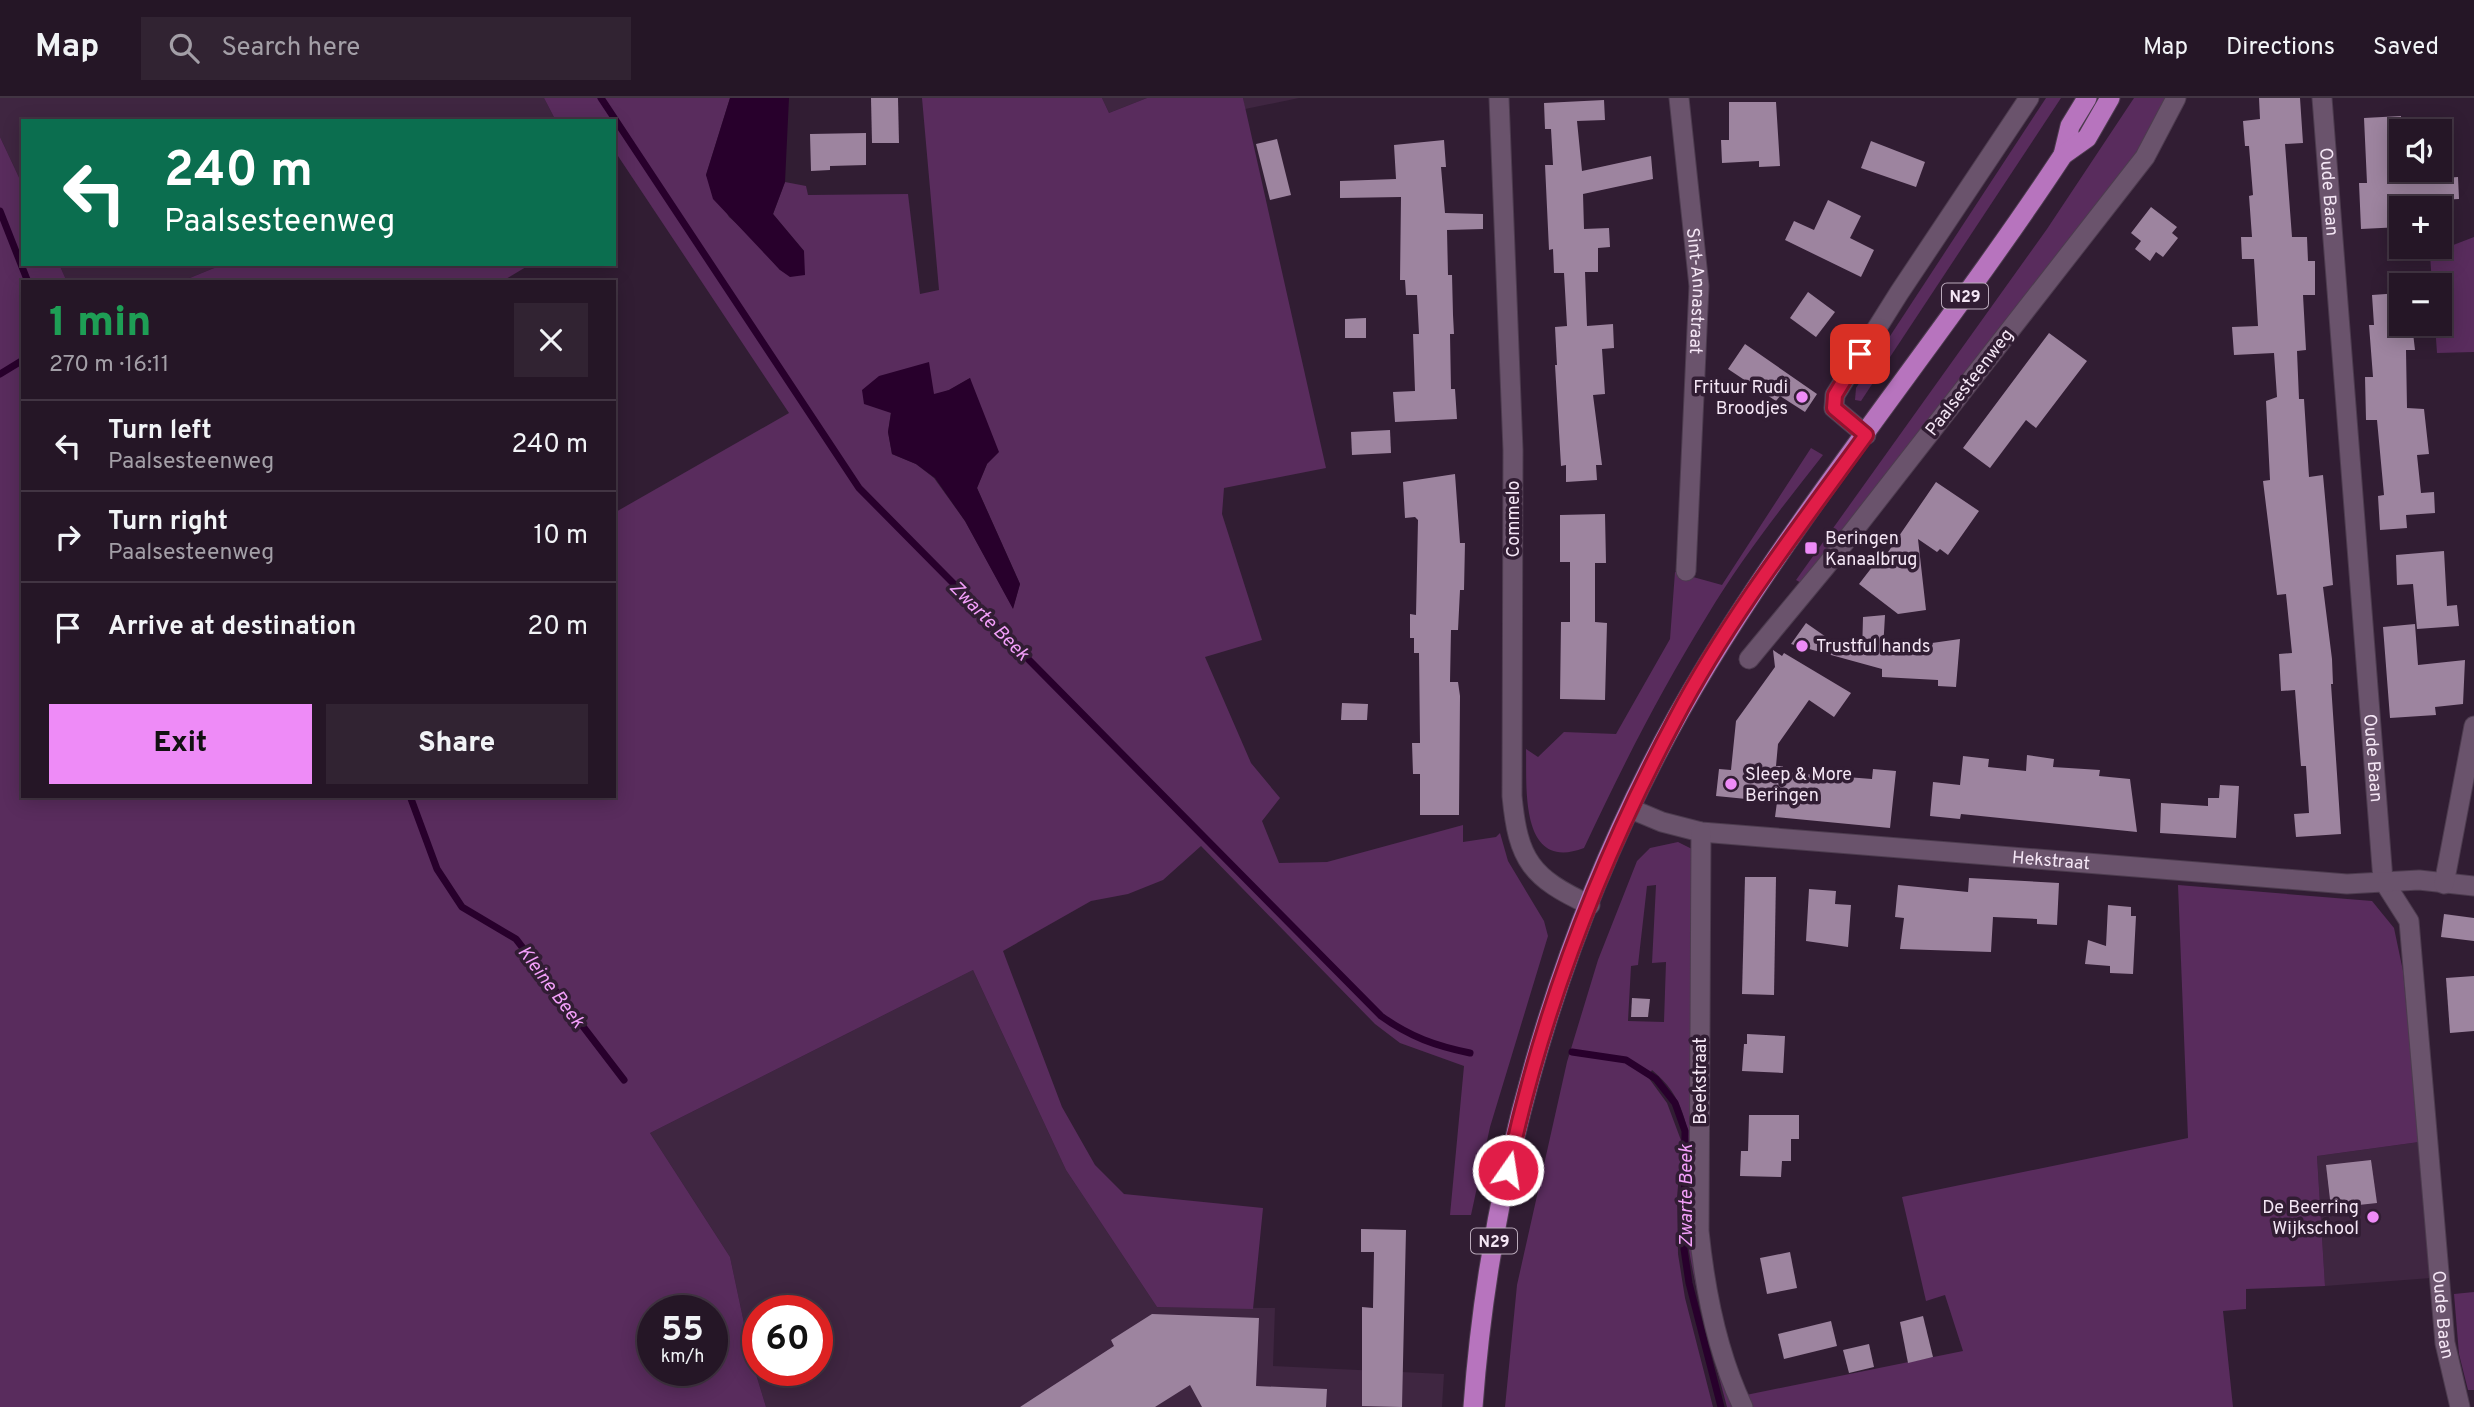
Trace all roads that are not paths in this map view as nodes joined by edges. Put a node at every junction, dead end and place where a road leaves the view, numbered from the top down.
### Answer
1 (1499, 98) edge
2 (1679, 98) edge
3 (2029, 98) edge
4 (2087, 98) edge
5 (2110, 98) edge
6 (2176, 98) edge
7 (2322, 98) edge
8 (2063, 155) junction
9 (1866, 435) junction
10 (1686, 571) dead end
11 (1749, 659) dead end
12 (2474, 726) edge
13 (1631, 809) junction
14 (1701, 832) junction
15 (2383, 880) junction
16 (2444, 884) junction
17 (2474, 886) edge
18 (1590, 905) junction
19 (1473, 1407) edge
20 (1743, 1407) edge
21 (2460, 1407) edge

1 - 18 street, Commelo
2 - 10 street, Sint-Annastraat
3 - 9 street
4 - 8 main road, N29
5 - 8 main road, N29
6 - 11 street, Paalsesteenweg
7 - 15 street, Oude Baan
8 - 9 main road, N29
9 - 13 main road, N29
12 - 16 street
13 - 14 street, Hekstraat
13 - 18 main road, N29
14 - 15 street, Hekstraat
14 - 20 street, Beekstraat
15 - 16 street, Hekstraat
15 - 21 street, Oude Baan
16 - 17 street, Hekstraat
18 - 19 main road, N29

